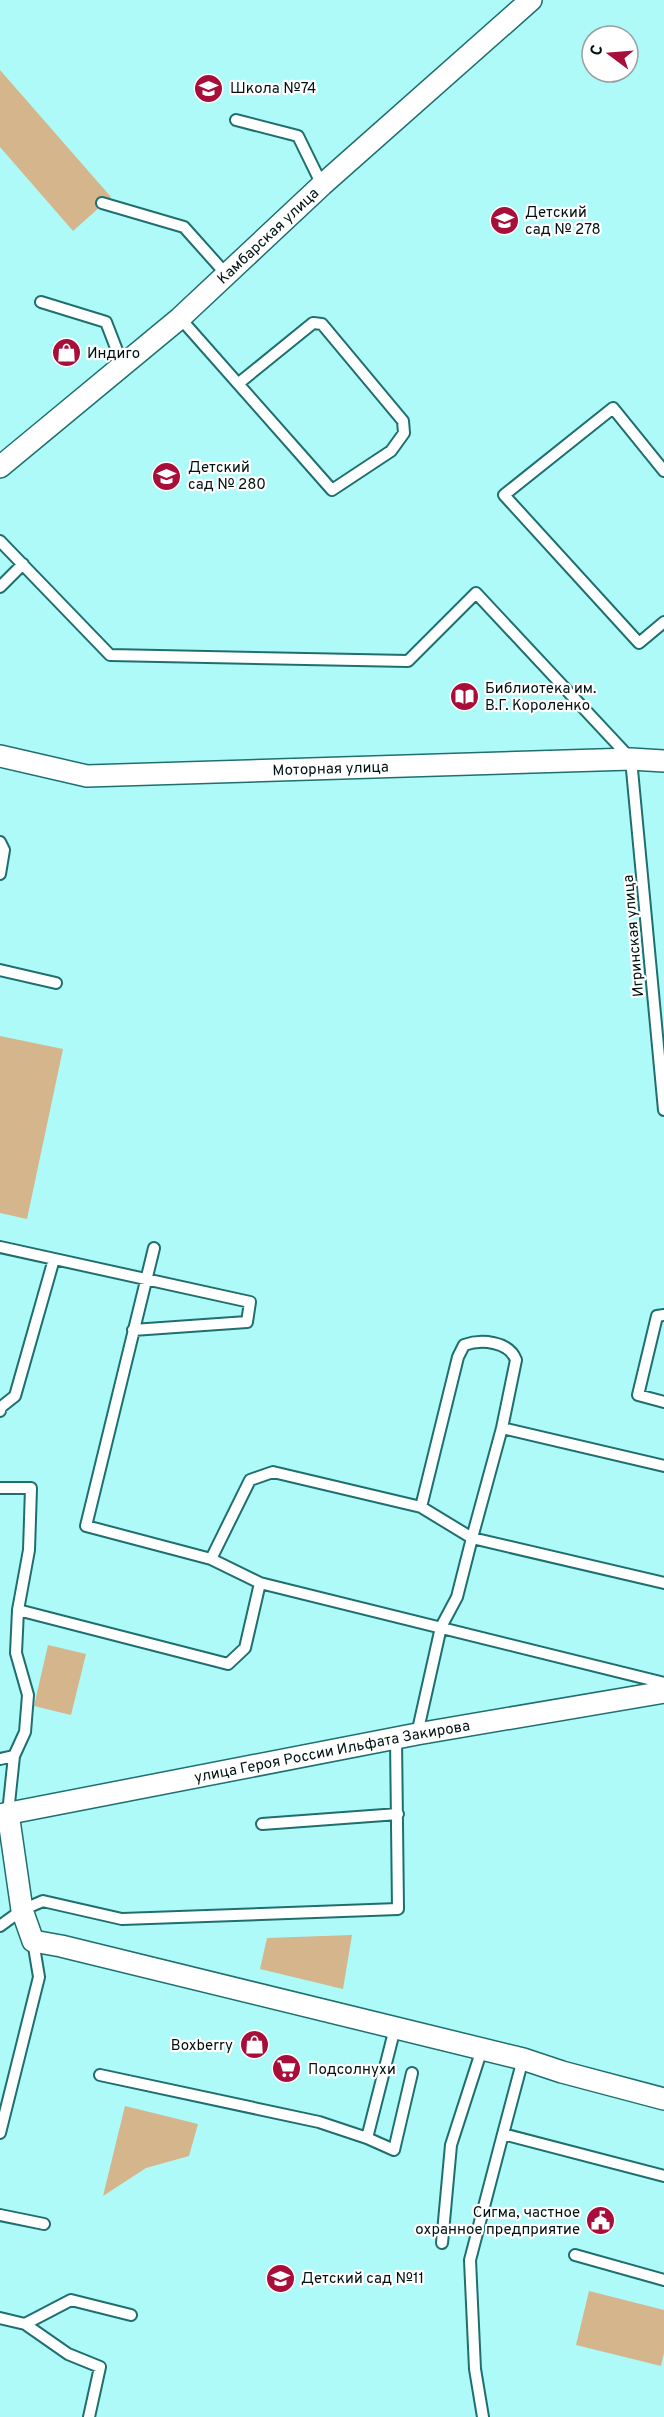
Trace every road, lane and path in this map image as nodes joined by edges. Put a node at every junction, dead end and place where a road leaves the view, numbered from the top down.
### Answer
1 (531, 0) edge
2 (236, 120) dead end
3 (322, 185) junction
4 (102, 203) dead end
5 (226, 274) junction
6 (41, 302) dead end
7 (180, 318) junction
8 (123, 366) junction
9 (239, 383) junction
10 (0, 467) edge
11 (664, 471) edge
12 (0, 541) edge
13 (23, 564) junction
14 (0, 587) edge
15 (664, 622) edge
16 (0, 756) edge
17 (631, 759) junction
18 (664, 761) edge
19 (0, 842) edge
20 (0, 874) edge
21 (0, 970) edge
22 (56, 983) dead end
23 (664, 1110) edge
24 (0, 1247) edge
25 (154, 1248) dead end
26 (54, 1259) junction
27 (145, 1277) junction
28 (664, 1315) edge
29 (133, 1330) junction
30 (664, 1401) edge
31 (0, 1408) edge
32 (502, 1428) junction
33 (664, 1466) edge
34 (0, 1488) edge
35 (421, 1507) junction
36 (472, 1538) junction
37 (211, 1559) junction
38 (260, 1583) junction
39 (664, 1583) edge
40 (18, 1610) junction
41 (441, 1627) junction
42 (664, 1683) edge
43 (664, 1692) edge
44 (417, 1734) junction
45 (396, 1738) junction
46 (14, 1756) junction
47 (0, 1758) edge
48 (4, 1814) edge
49 (398, 1814) junction
50 (262, 1824) dead end
51 (22, 1910) junction
52 (0, 1926) edge
53 (33, 1941) junction
54 (395, 2028) junction
55 (482, 2049) junction
56 (523, 2059) junction
57 (412, 2073) dead end
58 (99, 2075) dead end
59 (664, 2099) edge
60 (0, 2133) edge
61 (503, 2134) junction
62 (367, 2138) junction
63 (664, 2176) edge
64 (0, 2215) edge
65 (44, 2224) dead end
66 (442, 2243) dead end
67 (575, 2256) dead end
68 (664, 2280) edge
69 (131, 2315) dead end
70 (0, 2318) edge
71 (25, 2324) junction
72 (89, 2417) edge
73 (483, 2417) edge

1 - 3 street, Камбарская улица
2 - 3 lane
3 - 5 street, Камбарская улица
4 - 5 lane
5 - 7 street, Камбарская улица
6 - 8 lane
7 - 8 street, Камбарская улица
7 - 9 lane
8 - 10 street, Камбарская улица
9 - 9 lane
11 - 15 lane
12 - 13 lane
13 - 14 lane
13 - 17 lane
16 - 17 street, Моторная улица
17 - 18 street, Моторная улица
17 - 23 lane, Игринская улица
19 - 20 lane
21 - 22 lane
24 - 26 lane
25 - 27 lane
26 - 27 lane
26 - 31 lane
27 - 29 lane
27 - 29 lane
28 - 30 lane
29 - 37 lane
32 - 33 lane
32 - 35 lane
32 - 36 lane
34 - 40 lane
35 - 36 lane
35 - 37 lane
36 - 39 lane
36 - 41 lane
37 - 38 lane
38 - 40 lane
38 - 41 lane
40 - 46 lane
41 - 42 lane
41 - 44 lane
43 - 44 street, улица Героя России Ильфата Закирова
44 - 45 street, улица Героя России Ильфата Закирова
45 - 48 street, улица Героя России Ильфата Закирова
45 - 49 lane
46 - 47 lane
46 - 48 lane
48 - 51 street
49 - 50 lane
49 - 51 lane
51 - 52 lane
51 - 53 street
53 - 54 street
53 - 60 lane
54 - 55 street
54 - 62 lane
55 - 56 street
55 - 66 lane
56 - 59 street
56 - 61 lane
57 - 62 lane
58 - 62 lane
61 - 63 lane
61 - 73 lane
64 - 65 lane
67 - 68 lane
69 - 71 lane
70 - 71 lane
71 - 72 lane

